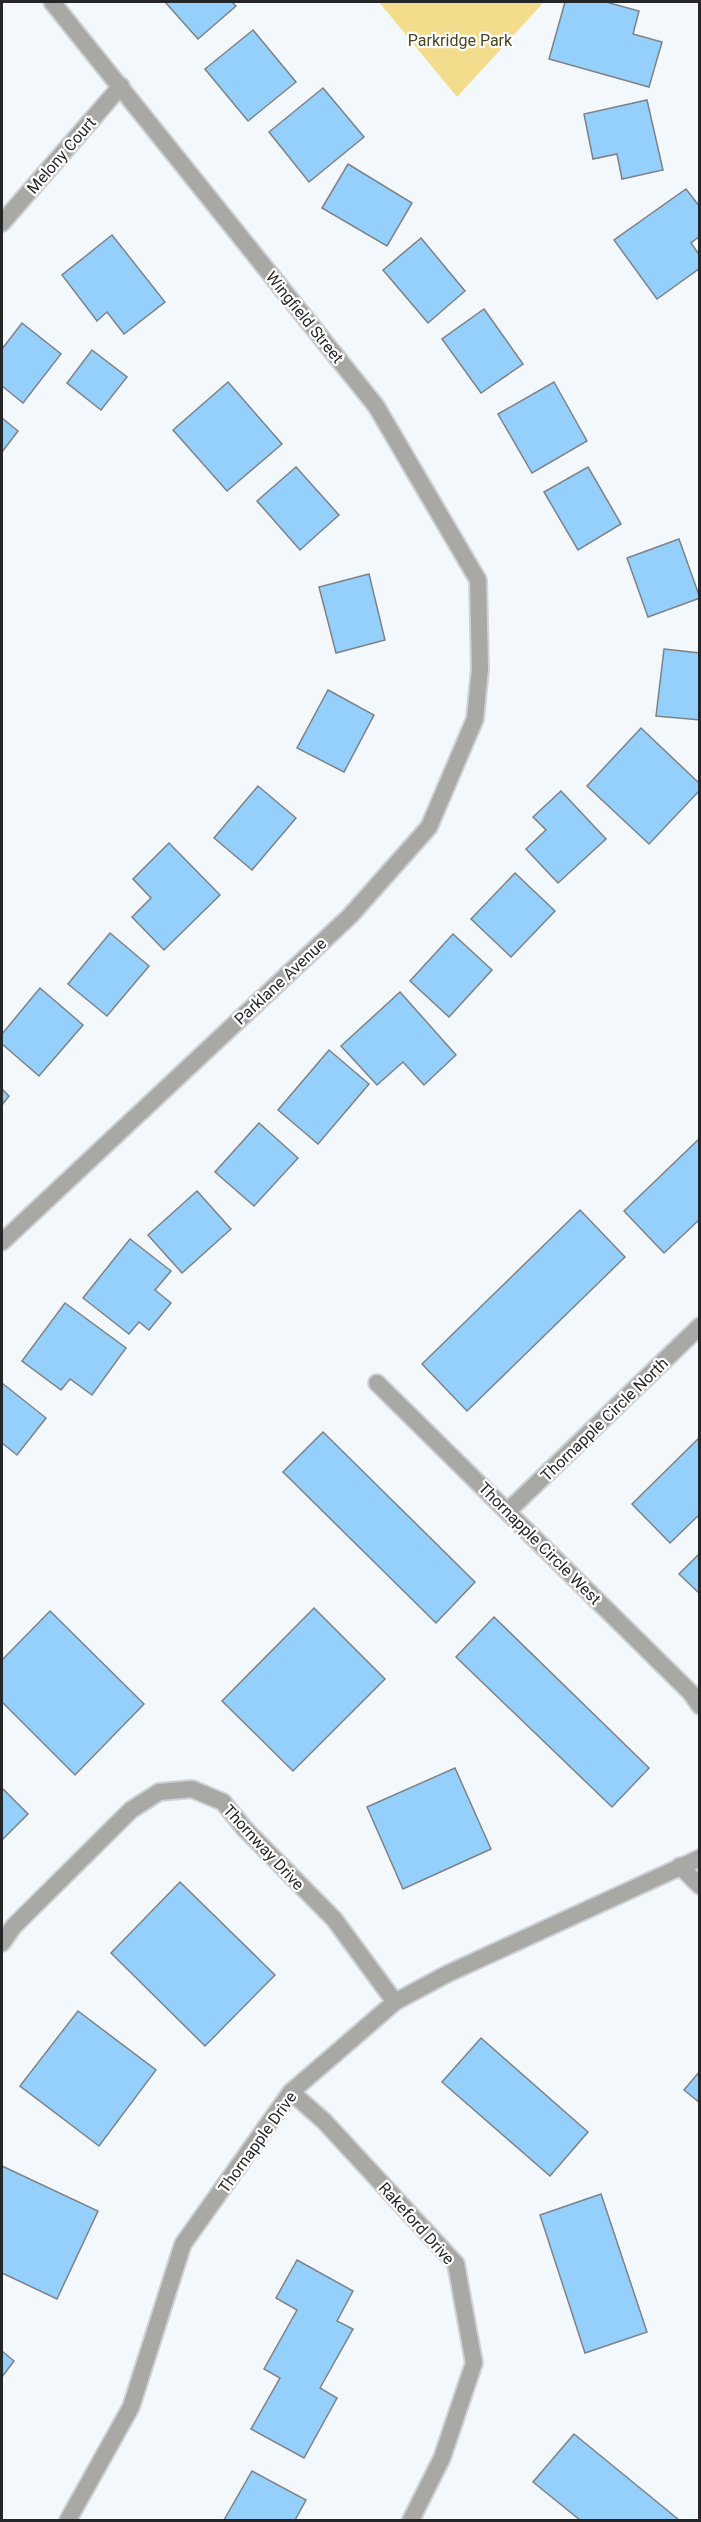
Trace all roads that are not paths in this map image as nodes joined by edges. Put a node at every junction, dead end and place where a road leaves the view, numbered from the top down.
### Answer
1 (52, 2) edge
2 (121, 86) junction
3 (2, 223) edge
4 (480, 669) joint
5 (2, 1242) edge
6 (699, 1326) edge
7 (377, 1383) dead end
8 (508, 1511) junction
9 (699, 1706) edge
10 (699, 1858) edge
11 (680, 1866) junction
12 (699, 1886) edge
13 (2, 1943) edge
14 (395, 2002) junction
15 (291, 2092) junction
16 (68, 2520) edge
17 (411, 2520) edge

1 - 2 street, Wingfield Street
2 - 3 street, Melony Court
2 - 4 street, Wingfield Street
4 - 5 street, Parklane Avenue
6 - 8 street, Thornapple Circle North
7 - 8 street, Thornapple Circle West
8 - 9 street, Thornapple Circle West
10 - 11 street, Thornapple Drive
11 - 12 street
11 - 14 street, Thornapple Drive
13 - 14 street, Thornway Drive
14 - 15 street, Thornapple Drive
15 - 16 street, Thornapple Drive
15 - 17 street, Rakeford Drive

